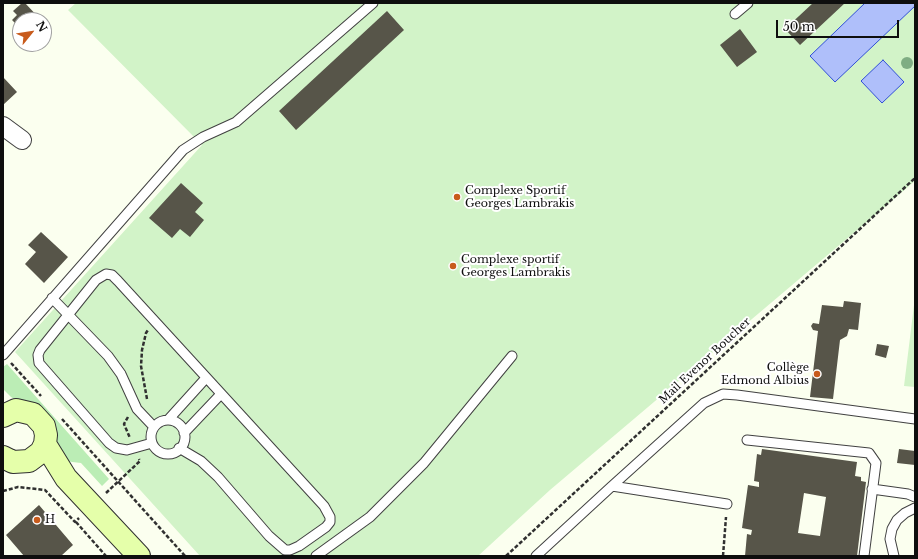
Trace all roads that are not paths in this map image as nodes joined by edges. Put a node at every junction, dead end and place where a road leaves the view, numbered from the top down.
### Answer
1 (373, 3) edge
2 (748, 3) edge
3 (735, 14) dead end
4 (3, 126) edge
5 (22, 140) dead end
6 (52, 298) junction
7 (69, 314) junction
8 (3, 354) edge
9 (512, 356) dead end
10 (206, 378) junction
11 (222, 394) junction
12 (3, 397) edge
13 (25, 411) junction
14 (3, 416) edge
15 (168, 420) junction
16 (915, 420) edge
17 (154, 427) junction
18 (184, 433) junction
19 (747, 440) dead end
20 (152, 443) junction
21 (45, 444) junction
22 (179, 448) junction
23 (3, 457) edge
24 (29, 461) junction
25 (66, 478) junction
26 (612, 486) junction
27 (872, 489) junction
28 (915, 497) edge
29 (727, 504) road end
30 (915, 508) edge
31 (138, 556) edge
32 (316, 556) edge
33 (536, 556) edge
34 (864, 556) edge
35 (894, 556) edge

1 - 6 lane
2 - 3 lane
4 - 5 street
6 - 7 lane
6 - 8 lane
7 - 10 lane
7 - 17 lane
7 - 20 lane
9 - 32 lane
10 - 11 lane
10 - 15 lane
11 - 18 lane
11 - 22 lane
12 - 13 street
13 - 14 street
13 - 21 street
15 - 17 lane
15 - 18 lane
16 - 26 lane
17 - 20 lane
18 - 22 lane
19 - 27 lane
20 - 22 lane
21 - 24 street
21 - 25 street
23 - 24 street
24 - 25 street
25 - 31 street
26 - 29 lane
26 - 33 lane
27 - 28 lane
27 - 34 lane
30 - 35 lane

